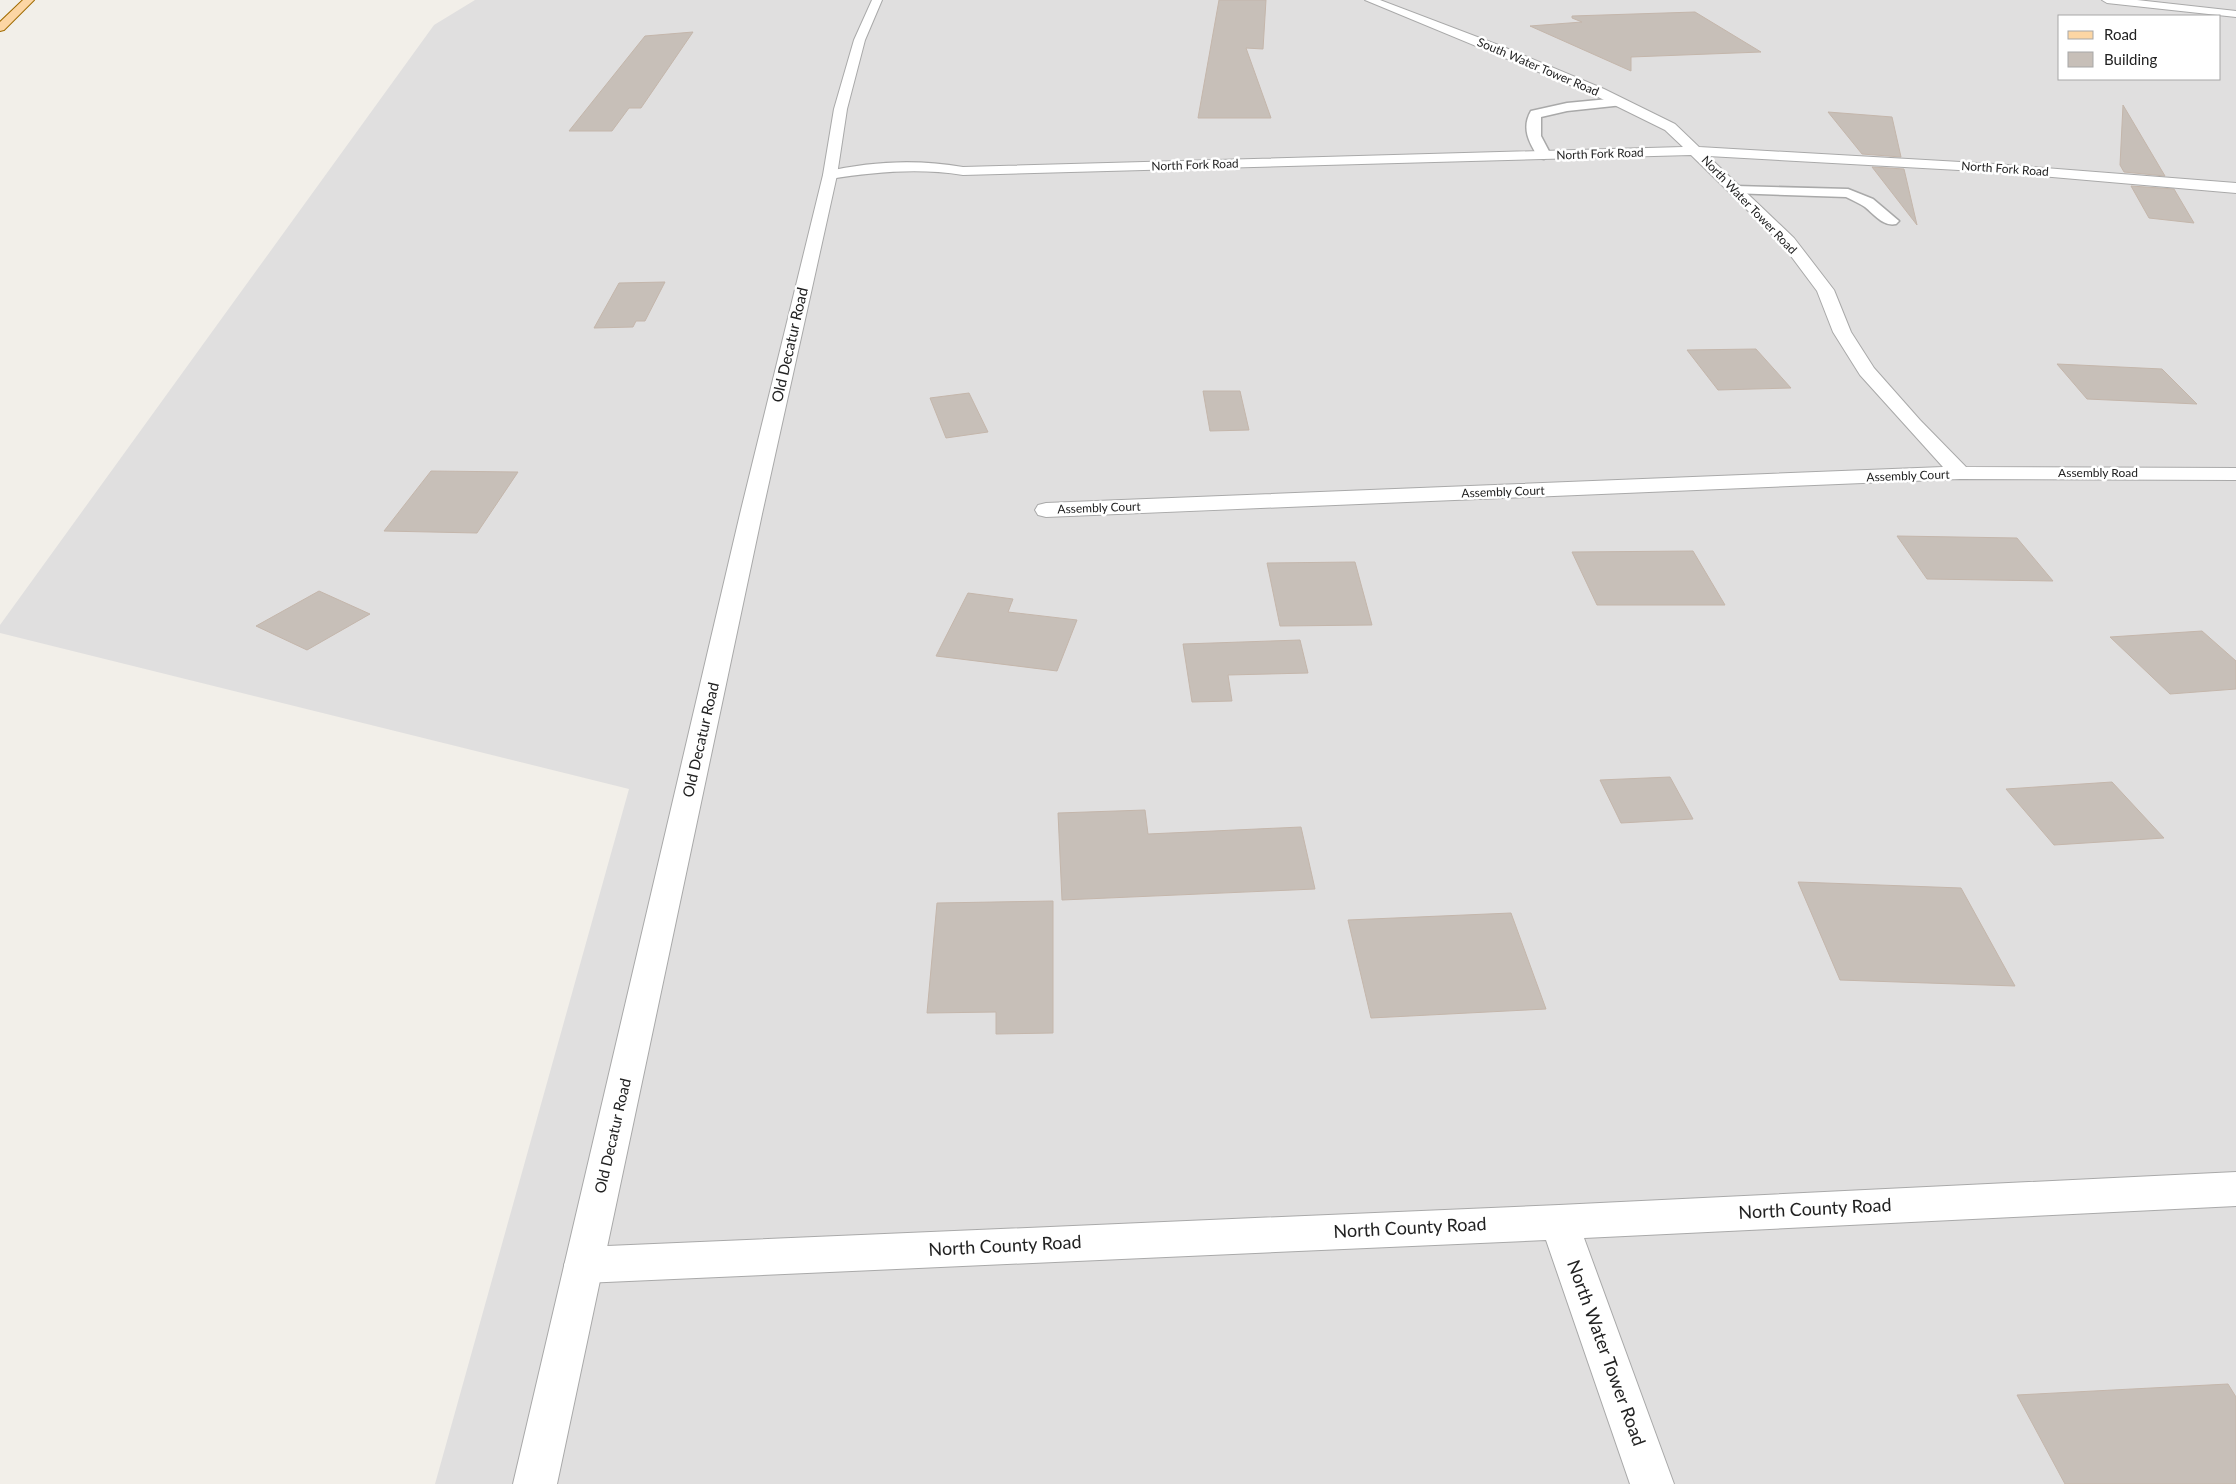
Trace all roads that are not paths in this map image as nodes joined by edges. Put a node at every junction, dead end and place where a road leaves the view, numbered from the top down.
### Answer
1 (29, 0) edge
2 (876, 0) edge
3 (1370, 0) edge
4 (2107, 0) edge
5 (2236, 14) edge
6 (0, 28) edge
7 (1619, 102) junction
8 (1697, 151) junction
9 (1544, 155) junction
10 (830, 175) junction
11 (2236, 188) edge
12 (1736, 190) junction
13 (1891, 221) dead end
14 (1960, 473) junction
15 (2236, 474) edge
16 (1046, 510) dead end
17 (2236, 1189) edge
18 (1559, 1222) junction
19 (584, 1265) junction
20 (535, 1484) edge
21 (1652, 1484) edge

1 - 6 main road
2 - 10 street, Old Decatur Road
3 - 7 street, South Water Tower Road
4 - 5 street
7 - 8 street, South Water Tower Road
7 - 9 lane
8 - 9 street, North Fork Road
8 - 11 street, North Fork Road
8 - 12 street, North Water Tower Road
9 - 10 street, North Fork Road
10 - 19 street, Old Decatur Road
12 - 13 lane
12 - 14 street, North Water Tower Road
14 - 15 street, Assembly Road
14 - 16 street, Assembly Court
17 - 18 street, North County Road
18 - 19 street, North County Road
18 - 21 street, North Water Tower Road
19 - 20 street, Old Decatur Road

